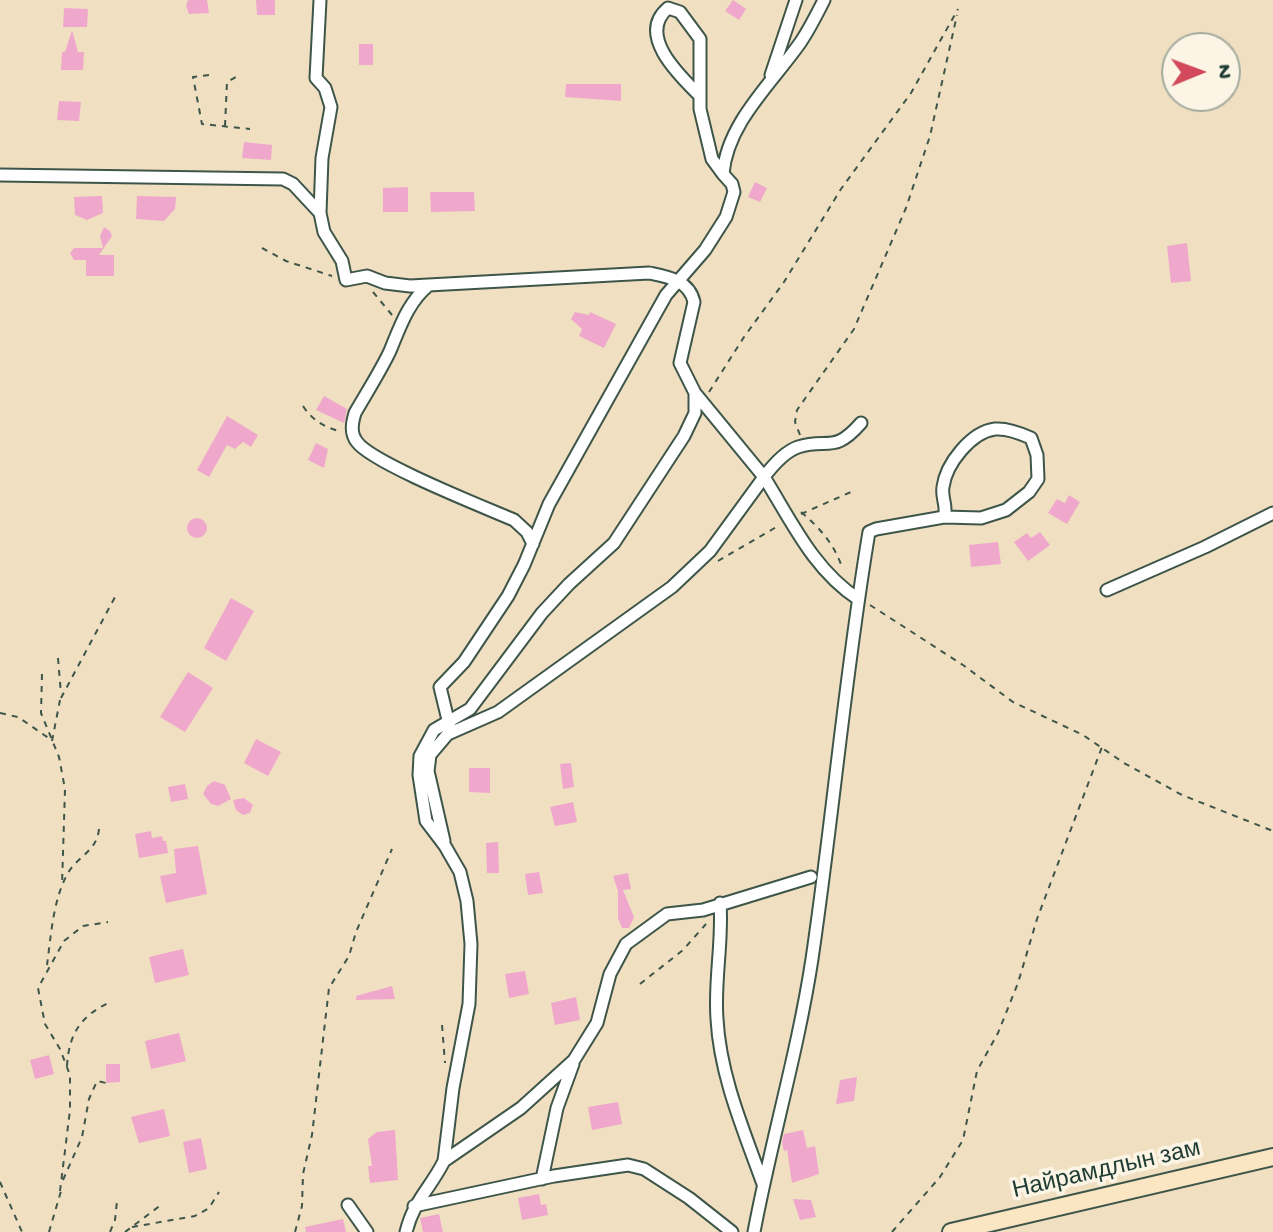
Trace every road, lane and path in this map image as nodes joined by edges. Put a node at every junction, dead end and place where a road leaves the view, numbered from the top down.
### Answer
1 (320, 0) edge
2 (796, 0) edge
3 (824, 0) edge
4 (209, 75) dead end
5 (236, 77) dead end
6 (768, 83) junction
7 (699, 95) junction
8 (225, 127) junction
9 (250, 129) dead end
10 (723, 174) junction
11 (0, 175) edge
12 (320, 213) junction
13 (262, 248) dead end
14 (703, 252) junction
15 (346, 280) junction
16 (679, 281) junction
17 (430, 285) junction
18 (369, 288) dead end
19 (691, 291) junction
20 (398, 331) junction
21 (699, 397) junction
22 (303, 406) dead end
23 (861, 423) dead end
24 (352, 431) junction
25 (811, 444) junction
26 (764, 477) junction
27 (851, 492) dead end
28 (792, 504) dead end
29 (1273, 513) edge
30 (796, 516) junction
31 (944, 517) junction
32 (533, 544) junction
33 (716, 562) dead end
34 (1107, 590) dead end
35 (115, 597) dead end
36 (854, 597) junction
37 (58, 658) dead end
38 (42, 674) dead end
39 (61, 698) junction
40 (470, 709) junction
41 (0, 713) edge
42 (448, 720) junction
43 (448, 734) junction
44 (52, 741) junction
45 (1102, 747) junction
46 (99, 829) dead end
47 (1273, 831) edge
48 (445, 846) junction
49 (392, 849) dead end
50 (811, 877) dead end
51 (62, 885) junction
52 (720, 903) junction
53 (108, 922) dead end
54 (47, 970) junction
55 (640, 984) dead end
56 (110, 1002) dead end
57 (442, 1025) dead end
58 (577, 1055) junction
59 (67, 1069) junction
60 (454, 1082) junction
61 (106, 1083) dead end
62 (1273, 1157) edge
63 (444, 1161) junction
64 (542, 1179) junction
65 (0, 1182) edge
66 (764, 1184) junction
67 (60, 1191) junction
68 (219, 1192) dead end
69 (117, 1201) dead end
70 (161, 1205) dead end
71 (348, 1205) dead end
72 (414, 1206) junction
73 (132, 1227) junction
74 (22, 1232) edge
75 (49, 1232) edge
76 (110, 1232) edge
77 (125, 1232) edge
78 (295, 1232) edge
79 (367, 1232) edge
80 (406, 1232) edge
81 (732, 1232) edge
82 (754, 1232) edge
83 (892, 1232) edge
84 (951, 1232) edge

1 - 12 street
2 - 6 street
3 - 6 street
4 - 8 path
5 - 8 path
6 - 10 street
7 - 7 street
7 - 10 street
8 - 9 path
10 - 14 street
11 - 12 street
12 - 15 street
13 - 15 path
14 - 16 street
14 - 19 street
15 - 17 street
16 - 17 street
16 - 19 street
16 - 32 street
17 - 20 street
18 - 20 path
19 - 21 street
20 - 24 street
21 - 25 path
21 - 26 street
21 - 40 street
22 - 24 path
23 - 25 street
24 - 32 street
25 - 26 street
26 - 30 street
26 - 43 street
27 - 30 path
28 - 30 path
29 - 34 street
30 - 33 path
30 - 36 street
30 - 36 path
31 - 31 street
31 - 36 street
32 - 42 street
35 - 39 path
36 - 45 path
36 - 66 street
37 - 39 path
38 - 44 path
39 - 44 path
40 - 42 street
40 - 43 street
41 - 44 path
42 - 48 street
43 - 48 street
44 - 51 path
45 - 47 path
45 - 83 path
46 - 51 path
48 - 60 street
49 - 78 path
50 - 52 street
51 - 54 path
52 - 55 path
52 - 58 street
52 - 66 street
53 - 54 path
54 - 59 path
56 - 59 path
57 - 60 path
58 - 63 street
58 - 64 street
59 - 67 path
60 - 63 street
61 - 67 path
62 - 84 main road, Найрамдлын зам
63 - 72 street
64 - 72 street
64 - 81 street
65 - 74 path
66 - 82 street
67 - 75 path
68 - 73 path
69 - 76 path
70 - 73 path
71 - 79 street
72 - 80 street
73 - 77 path

